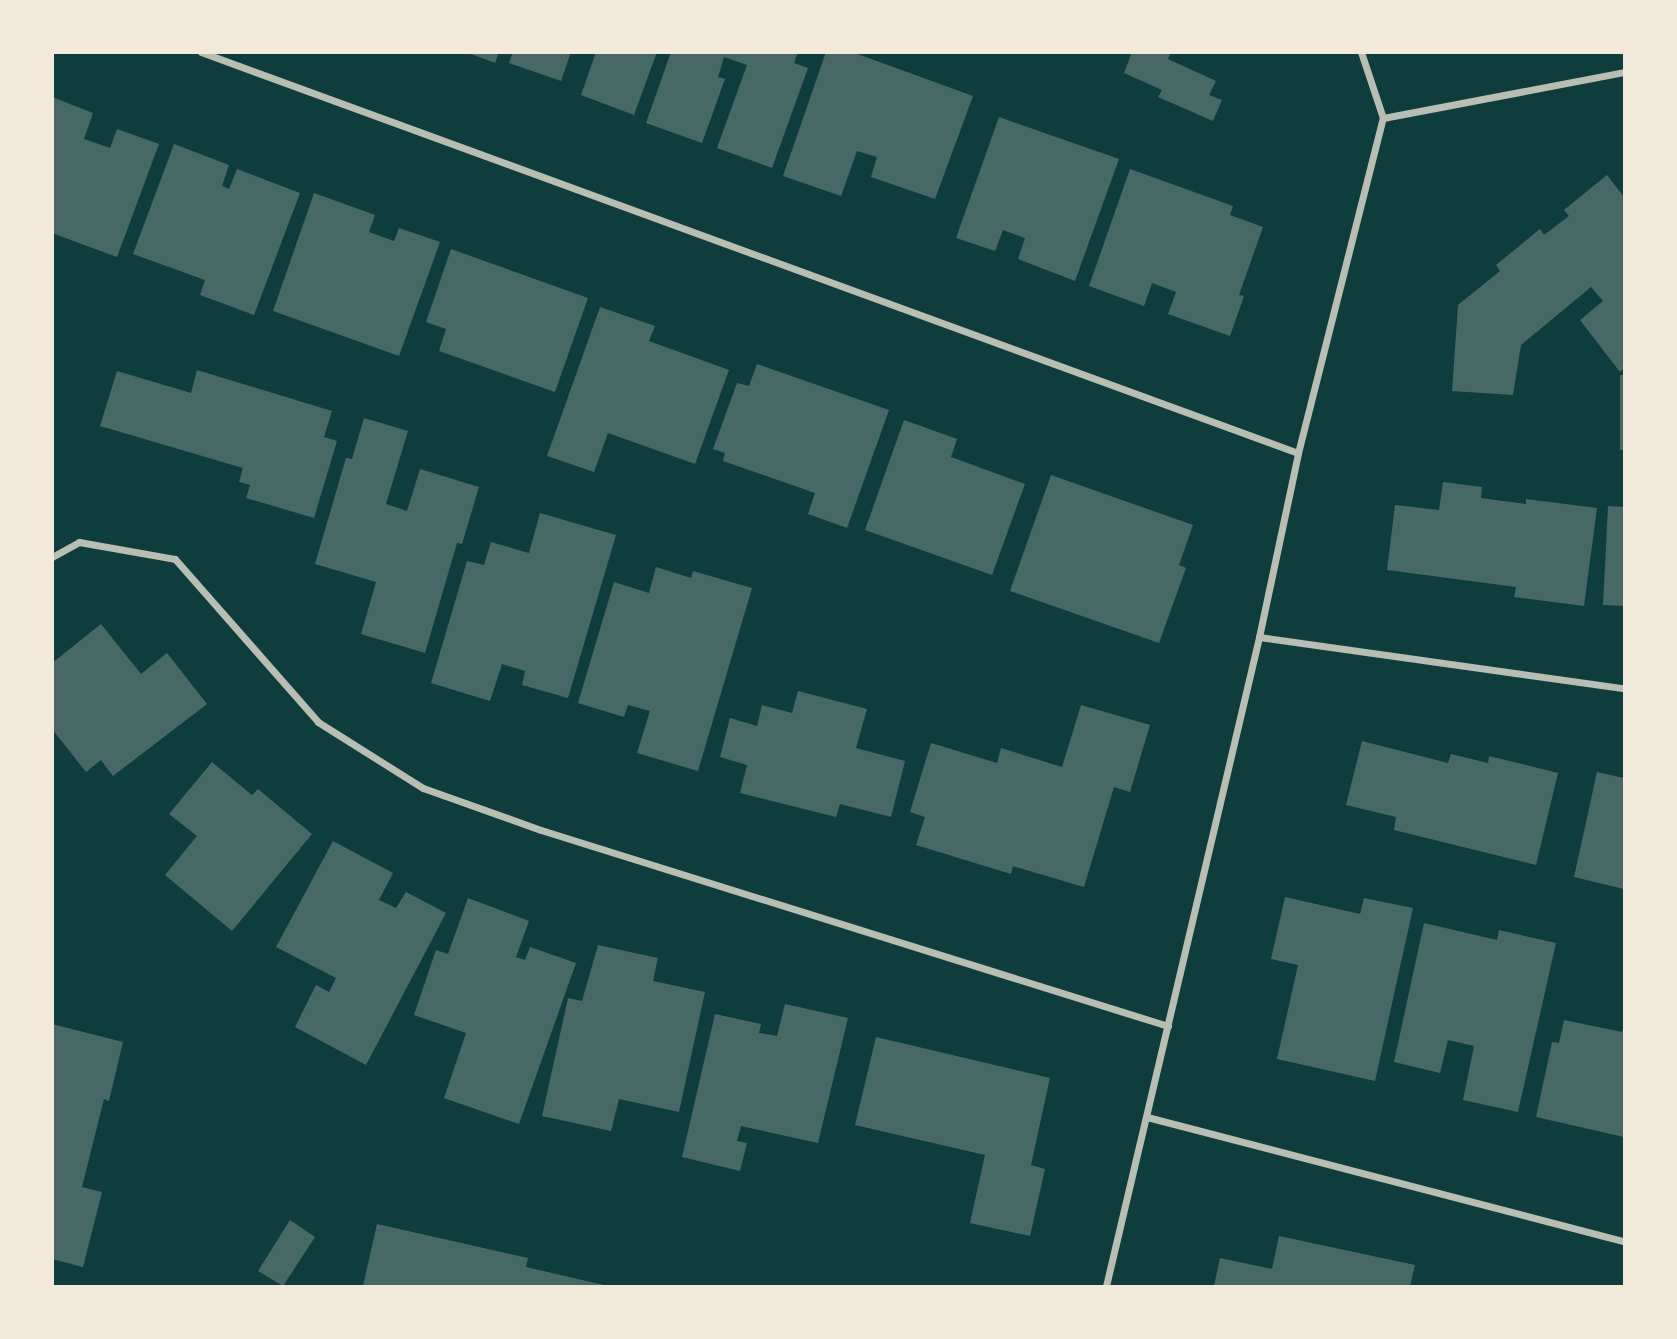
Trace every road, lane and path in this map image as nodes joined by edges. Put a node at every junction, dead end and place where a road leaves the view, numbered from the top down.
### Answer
1 (201, 52) edge
2 (1361, 52) edge
3 (1625, 72) edge
4 (1383, 118) junction
5 (1298, 453) junction
6 (52, 557) edge
7 (1259, 637) junction
8 (1625, 688) edge
9 (1168, 1026) junction
10 (1147, 1116) junction
11 (1625, 1241) edge
12 (1106, 1286) edge

1 - 5 street
2 - 4 street
3 - 4 street
4 - 5 street
5 - 7 street
6 - 9 street
7 - 8 street
7 - 9 street
9 - 10 street
10 - 11 street
10 - 12 street

